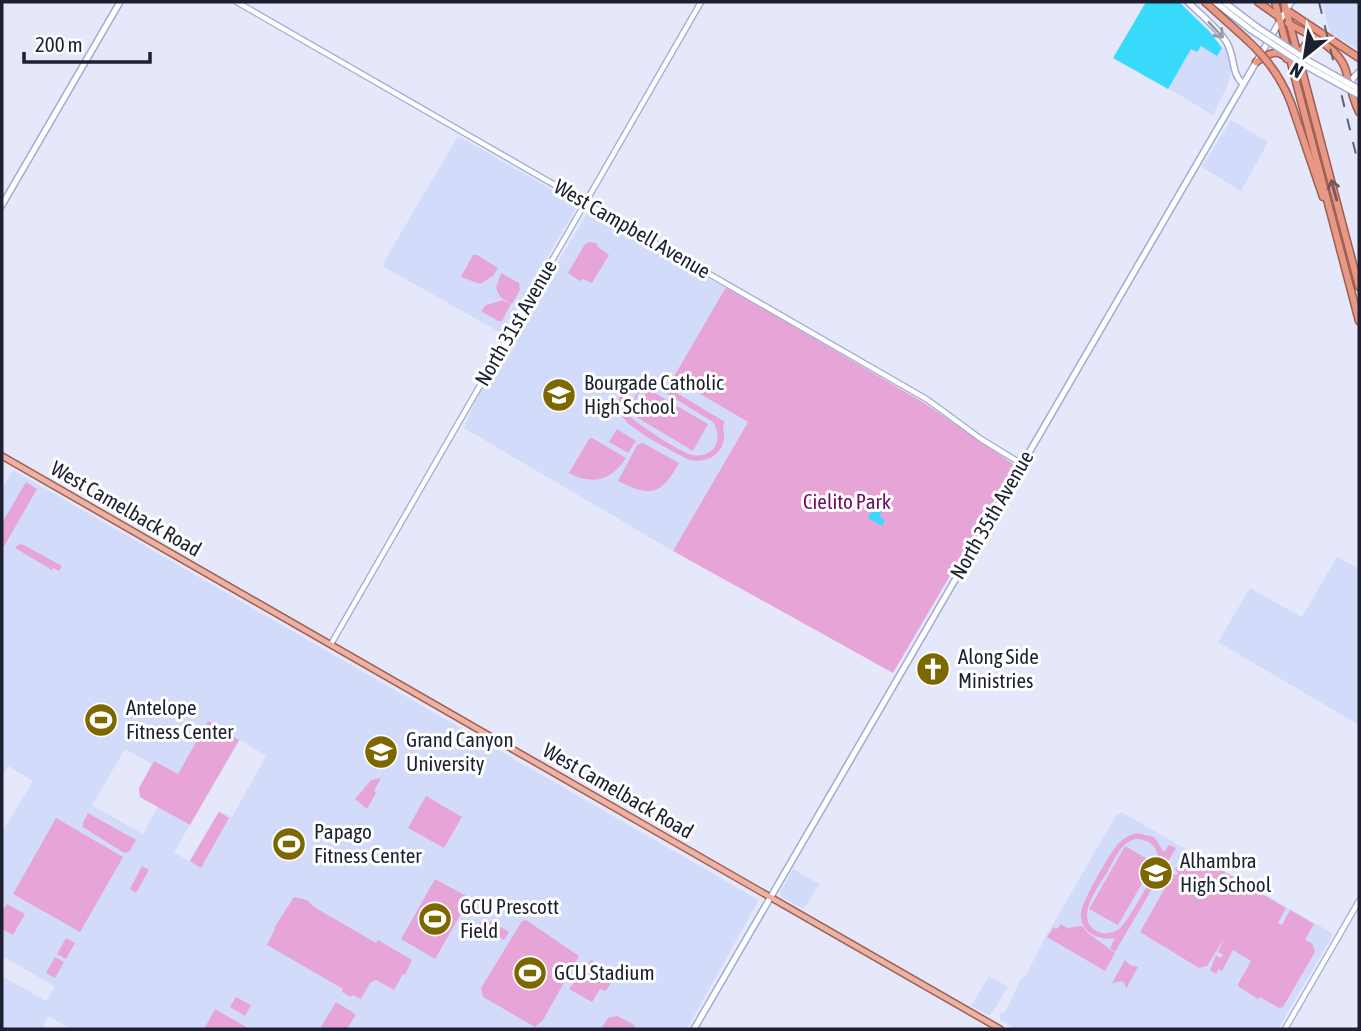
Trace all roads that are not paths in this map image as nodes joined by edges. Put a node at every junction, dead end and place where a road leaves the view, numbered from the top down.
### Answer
1 (120, 2) edge
2 (237, 2) edge
3 (701, 2) edge
4 (1188, 2) edge
5 (1205, 2) edge
6 (1215, 2) edge
7 (1224, 2) edge
8 (1258, 2) edge
9 (1291, 2) edge
10 (1276, 5) edge
11 (1285, 5) edge
12 (1267, 8) junction
13 (1281, 19) junction
14 (1290, 24) junction
15 (1254, 29) junction
16 (1321, 42) junction
17 (1359, 58) edge
18 (1256, 62) junction
19 (1289, 62) junction
20 (1301, 66) junction
21 (1359, 72) edge
22 (1242, 84) junction
23 (1350, 89) junction
24 (1359, 89) edge
25 (1359, 95) edge
26 (1359, 112) edge
27 (1315, 121) junction
28 (1307, 124) junction
29 (586, 203) junction
30 (2, 205) edge
31 (1329, 210) junction
32 (1336, 238) junction
33 (1347, 241) junction
34 (1359, 287) edge
35 (1359, 321) edge
36 (2, 456) edge
37 (1022, 464) junction
38 (331, 644) junction
39 (770, 897) junction
40 (1359, 901) edge
41 (694, 1029) edge
42 (1000, 1029) edge
43 (1285, 1029) edge

1 - 30 main road
2 - 29 street, West Campbell Avenue
3 - 29 street, North 31st Avenue
4 -> 22 main road
5 - 31 highway, bridge
6 - 15 main road
7 - 15 main road
8 - 12 highway
9 - 11 main road, North 35th Avenue
10 - 11 highway
10 - 12 highway
10 - 13 highway
11 - 13 main road, North 35th Avenue
11 - 14 highway
11 - 17 highway
12 - 13 highway
13 - 14 highway
13 - 18 main road, North 35th Avenue
13 - 19 highway
14 - 16 highway
14 - 20 highway
15 - 24 main road, bridge
15 - 25 main road, bridge
16 - 20 highway
16 - 23 highway
18 - 19 highway
18 - 22 main road, North 35th Avenue
19 - 28 highway
20 - 27 highway
21 - 23 main road
22 - 37 main road, North 35th Avenue
23 - 26 highway
27 - 28 highway
33 -> 27 highway
28 - 31 highway
29 - 37 street, West Campbell Avenue
29 - 38 street, North 31st Avenue
31 - 32 highway
32 - 33 highway
32 - 35 highway
33 - 34 highway
36 - 38 main road, West Camelback Road
37 - 39 main road, North 35th Avenue
38 - 39 main road, West Camelback Road
39 - 41 main road, North 35th Avenue
39 - 42 main road, West Camelback Road
40 - 43 street

